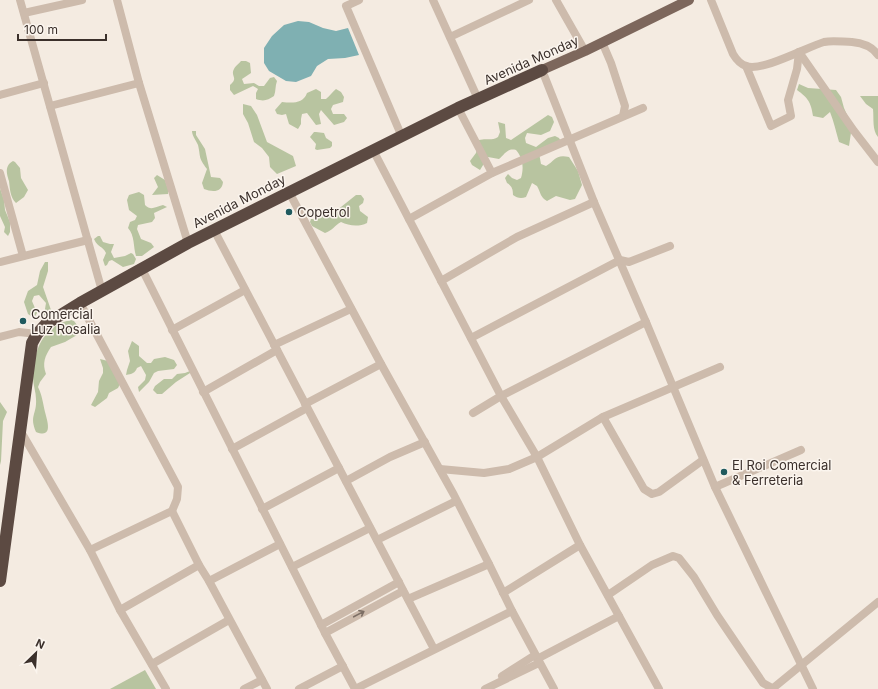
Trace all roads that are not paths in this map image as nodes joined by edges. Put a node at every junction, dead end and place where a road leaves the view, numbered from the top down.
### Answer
1 (20, 0) edge
2 (82, 0) edge
3 (116, 0) edge
4 (359, 0) edge
5 (433, 0) edge
6 (529, 0) edge
7 (556, 0) edge
8 (689, 0) edge
9 (711, 0) edge
10 (24, 13) junction
11 (450, 37) junction
12 (602, 42) junction
13 (585, 51) junction
14 (800, 52) junction
15 (878, 55) edge
16 (746, 66) junction
17 (542, 70) junction
18 (44, 83) junction
19 (139, 83) junction
20 (0, 95) edge
21 (478, 99) junction
22 (50, 106) junction
23 (458, 108) junction
24 (643, 108) dead end
25 (623, 116) junction
26 (402, 137) junction
27 (569, 140) junction
28 (373, 150) junction
29 (876, 157) edge
30 (0, 173) edge
31 (492, 173) junction
32 (289, 192) junction
33 (594, 202) junction
34 (409, 219) junction
35 (214, 230) junction
36 (88, 240) junction
37 (188, 243) junction
38 (670, 246) dead end
39 (23, 256) junction
40 (620, 260) junction
41 (0, 262) edge
42 (142, 269) junction
43 (441, 280) junction
44 (245, 290) junction
45 (102, 291) junction
46 (80, 303) junction
47 (351, 309) junction
48 (646, 322) junction
49 (172, 330) junction
50 (37, 334) junction
51 (0, 337) edge
52 (471, 338) junction
53 (275, 347) junction
54 (381, 364) junction
55 (720, 367) dead end
56 (673, 387) junction
57 (203, 392) junction
58 (501, 396) junction
59 (306, 406) junction
60 (473, 413) dead end
61 (603, 417) junction
62 (20, 430) junction
63 (425, 442) junction
64 (232, 449) junction
65 (801, 450) dead end
66 (537, 457) junction
67 (703, 460) junction
68 (339, 468) junction
69 (440, 469) junction
70 (346, 481) junction
71 (714, 486) junction
72 (456, 501) junction
73 (262, 509) junction
74 (172, 511) junction
75 (370, 528) junction
76 (377, 540) junction
77 (280, 544) junction
78 (580, 545) junction
79 (90, 550) junction
80 (490, 564) junction
81 (199, 565) junction
82 (292, 567) junction
83 (209, 581) junction
84 (0, 582) edge
85 (399, 582) junction
86 (403, 591) junction
87 (503, 593) junction
88 (608, 595) junction
89 (408, 599) junction
90 (878, 602) edge
91 (120, 610) junction
92 (512, 611) junction
93 (620, 616) junction
94 (230, 620) junction
95 (323, 629) junction
96 (434, 649) junction
97 (537, 659) junction
98 (152, 664) junction
99 (801, 664) junction
100 (343, 666) junction
101 (262, 680) junction
102 (487, 688) edge
103 (658, 688) edge
104 (166, 689) edge
105 (244, 689) edge
106 (267, 689) edge
107 (299, 689) edge
108 (554, 689) edge
109 (772, 689) edge
110 (814, 689) edge

1 - 10 street
2 - 10 street
3 - 19 street
4 - 26 street
5 - 11 street
6 - 11 street
7 - 13 street
8 - 12 main road, Avenida Monday
9 - 16 street
10 - 18 street
11 - 21 street
12 - 13 main road, Avenida Monday
12 - 25 street
13 - 17 main road, Avenida Monday
14 - 15 street
14 - 16 street
14 - 16 street
14 - 29 street
17 - 21 highway, Avenida Monday
17 - 27 street
18 - 20 street
18 - 22 street
19 - 22 street
19 - 37 street
21 - 23 highway, Avenida Monday
22 - 36 street
23 - 26 highway, Avenida Monday
23 - 31 street
24 - 25 street
25 - 27 street
26 - 28 highway, Avenida Monday
27 - 31 street
27 - 33 street
28 - 32 highway, Avenida Monday
28 - 34 street
30 - 39 street
31 - 34 street
32 - 35 highway, Avenida Monday
32 - 47 street
33 - 40 street
33 - 43 street
34 - 43 street
35 - 37 highway, Avenida Monday
35 - 44 street
36 - 39 street
36 - 45 street
37 - 42 highway, Avenida Monday
38 - 40 street
39 - 41 street
40 - 48 street
40 - 52 street
42 - 45 highway, Avenida Monday
42 - 49 street
43 - 52 street
44 - 49 street
44 - 53 street
45 - 46 highway, Avenida Monday
46 - 50 highway, Avenida Monday
46 - 74 street
47 - 53 street
47 - 54 street
48 - 56 street
48 - 58 street
49 - 57 street
50 - 51 street
50 - 62 highway, Avenida Monday
52 - 58 street
53 - 57 street
53 - 59 street
54 - 59 street
54 - 63 street
55 - 56 street
56 - 61 street
56 - 67 street
57 - 64 street
58 - 60 street
58 - 66 street
59 - 64 street
59 - 68 street
61 - 66 street
61 - 67 street
62 - 79 street
62 - 84 highway, Avenida Monday
63 - 69 street
63 - 70 street
64 - 73 street
65 - 71 street
66 - 69 street
66 - 78 street
67 - 71 street
68 - 70 street
68 - 73 street
69 - 72 street
70 - 75 street
71 - 99 street
72 - 76 street
72 - 80 street
73 - 77 street
74 - 79 street
74 - 81 street
75 - 76 street
75 - 82 street
76 - 85 street
77 - 82 street
77 - 83 street
78 - 87 street
78 - 88 street
79 - 91 street
80 - 87 street
80 - 89 street
81 - 83 street
81 - 91 street
82 - 95 street
83 - 94 street
85 - 86 street
85 - 95 street
86 - 89 street
95 -> 86 street
87 - 92 street
88 - 93 street
88 - 109 street
89 - 96 street
90 - 99 street
91 - 98 street
92 - 96 street
92 - 97 street
93 - 97 street
93 - 103 street
94 - 98 street
94 - 101 street
95 - 100 street
96 - 100 street
97 - 102 street
97 - 108 street
98 - 104 street
99 - 109 street
99 - 110 street
100 - 107 street
101 - 105 street
101 - 106 street

